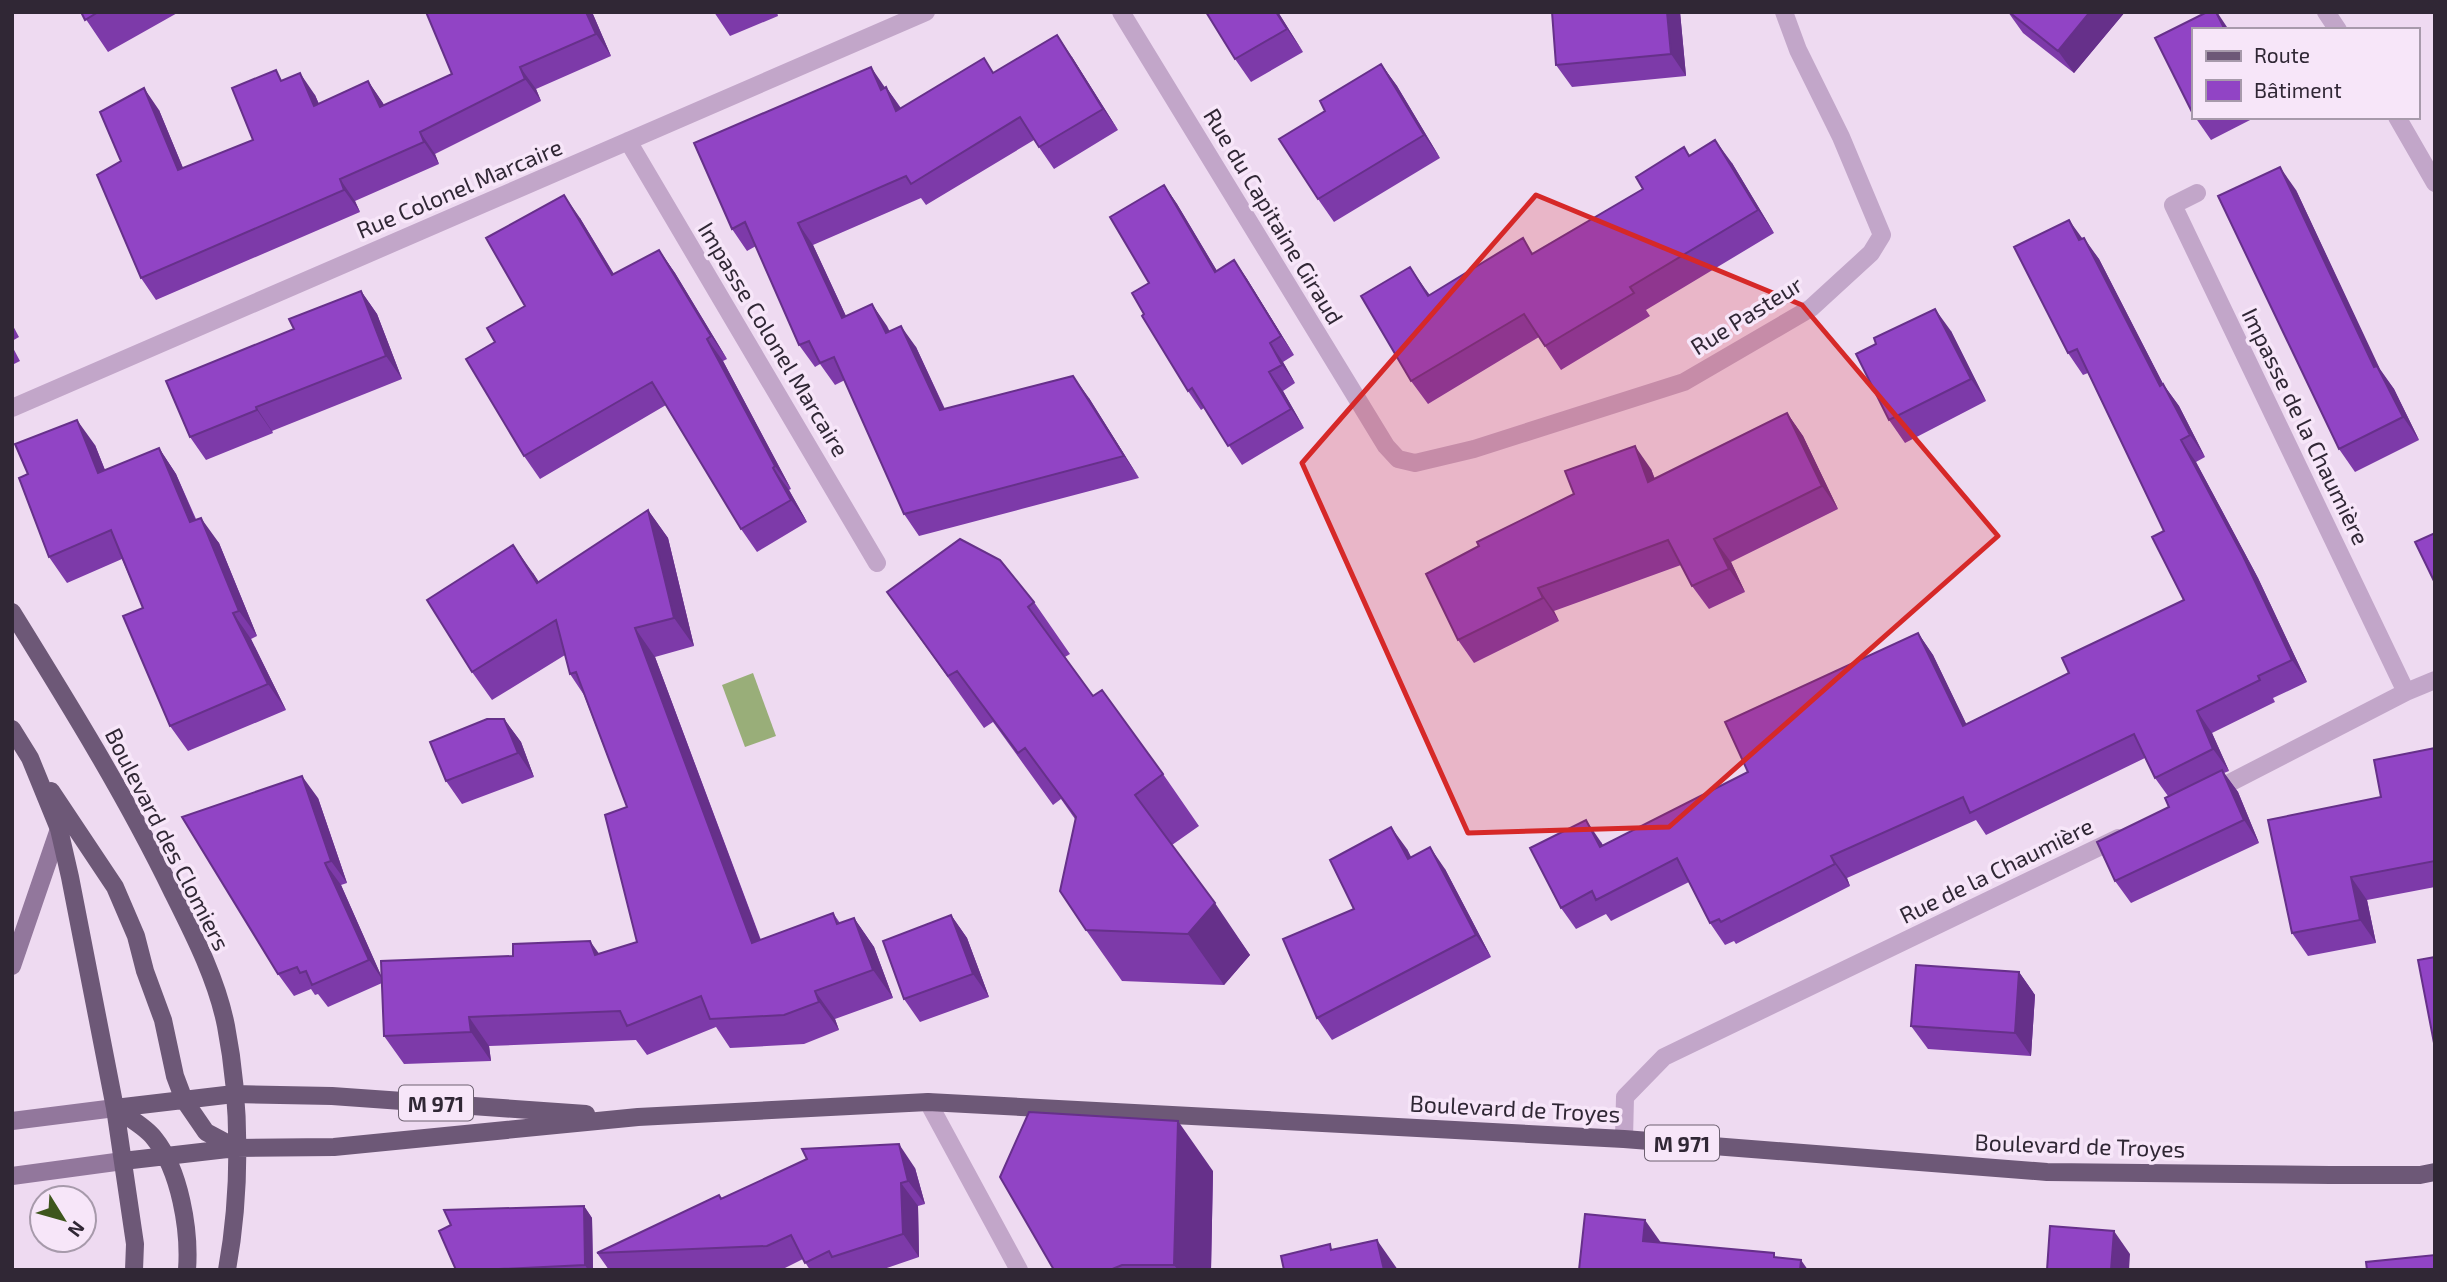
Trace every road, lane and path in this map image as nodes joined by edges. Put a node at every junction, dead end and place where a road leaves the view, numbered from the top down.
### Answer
1 (926, 12) edge
2 (1121, 12) edge
3 (1784, 12) edge
4 (2326, 12) edge
5 (2337, 28) edge
6 (2398, 119) edge
7 (628, 141) junction
8 (2435, 183) edge
9 (2197, 193) dead end
10 (12, 408) edge
11 (1386, 446) joint
12 (877, 562) dead end
13 (12, 612) edge
14 (2435, 680) edge
15 (2406, 692) junction
16 (12, 729) edge
17 (30, 758) junction
18 (2192, 802) edge
19 (59, 829) junction
20 (2129, 832) edge
21 (12, 966) edge
22 (234, 1094) junction
23 (184, 1100) junction
24 (928, 1102) junction
25 (115, 1108) junction
26 (638, 1117) junction
27 (12, 1121) edge
28 (1624, 1139) junction
29 (236, 1148) junction
30 (167, 1156) junction
31 (123, 1161) junction
32 (2435, 1172) edge
33 (12, 1176) edge
34 (134, 1270) edge
35 (187, 1270) edge
36 (227, 1270) edge
37 (1019, 1270) edge

1 - 7 street, Rue Colonel Marcaire
2 - 11 street, Rue du Capitaine Giraud
3 - 11 street, Rue Pasteur
4 - 5 street
6 - 8 street
7 - 10 street, Rue Colonel Marcaire
7 - 12 street, Impasse Colonel Marcaire
9 - 15 street, Impasse de la Chaumière
13 - 22 main road, Boulevard des Clomiers
14 - 15 street
15 - 18 street
16 - 17 main road
17 - 19 main road
17 - 23 main road
19 - 21 main road
19 - 25 main road
20 - 28 street, Rue de la Chaumière
22 - 23 main road, M 971
22 - 26 main road, M 971
22 - 29 main road, Boulevard des Clomiers
23 - 25 main road, M 971
23 - 29 main road
24 - 26 main road, M 971
24 - 28 main road, Boulevard de Troyes / M 971
24 - 37 street
25 - 27 main road, M 971
25 - 30 main road
25 - 31 main road
26 - 29 main road, M 971
28 - 32 main road, Boulevard de Troyes / M 971
29 - 30 main road, M 971
29 - 36 main road, Boulevard des Clomiers
30 - 31 main road, M 971
30 - 35 main road
31 - 33 main road, M 971
31 - 34 main road

